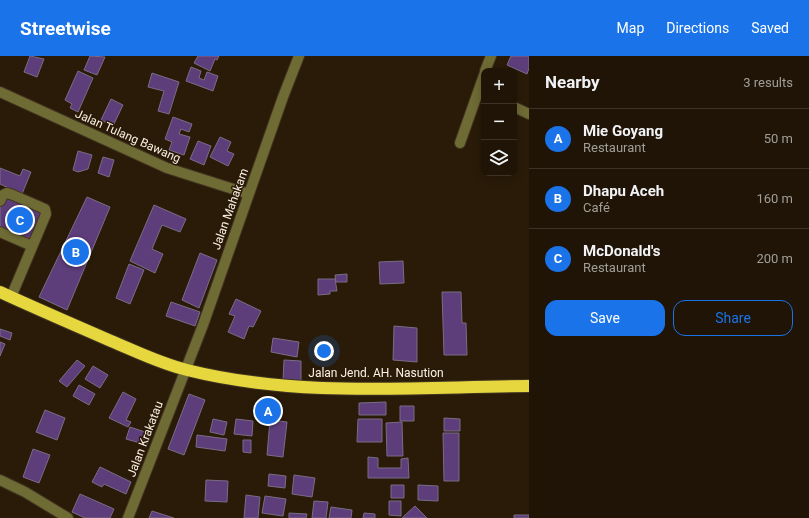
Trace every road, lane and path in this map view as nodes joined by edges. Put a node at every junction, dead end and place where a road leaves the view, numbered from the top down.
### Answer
1 (299, 56) edge
2 (491, 56) edge
3 (486, 68) edge
4 (481, 90) edge
5 (0, 92) edge
6 (517, 108) edge
7 (529, 114) edge
8 (460, 143) dead end
9 (249, 194) junction
10 (0, 202) edge
11 (0, 232) edge
12 (32, 246) junction
13 (5, 295) edge
14 (185, 370) junction
15 (529, 386) edge
16 (0, 480) edge
17 (68, 518) edge
18 (128, 518) edge

1 - 9 street, Jalan Mahakam
2 - 3 street
4 - 8 street
5 - 9 street, Jalan Tulang Bawang
6 - 7 street
9 - 14 street, Jalan Mahakam
10 - 12 street
11 - 12 street
12 - 13 street
13 - 14 highway, Jalan Jend. AH. Nasution
14 - 15 highway, Jalan Jend. AH. Nasution
14 - 18 street, Jalan Krakatau
16 - 17 street

